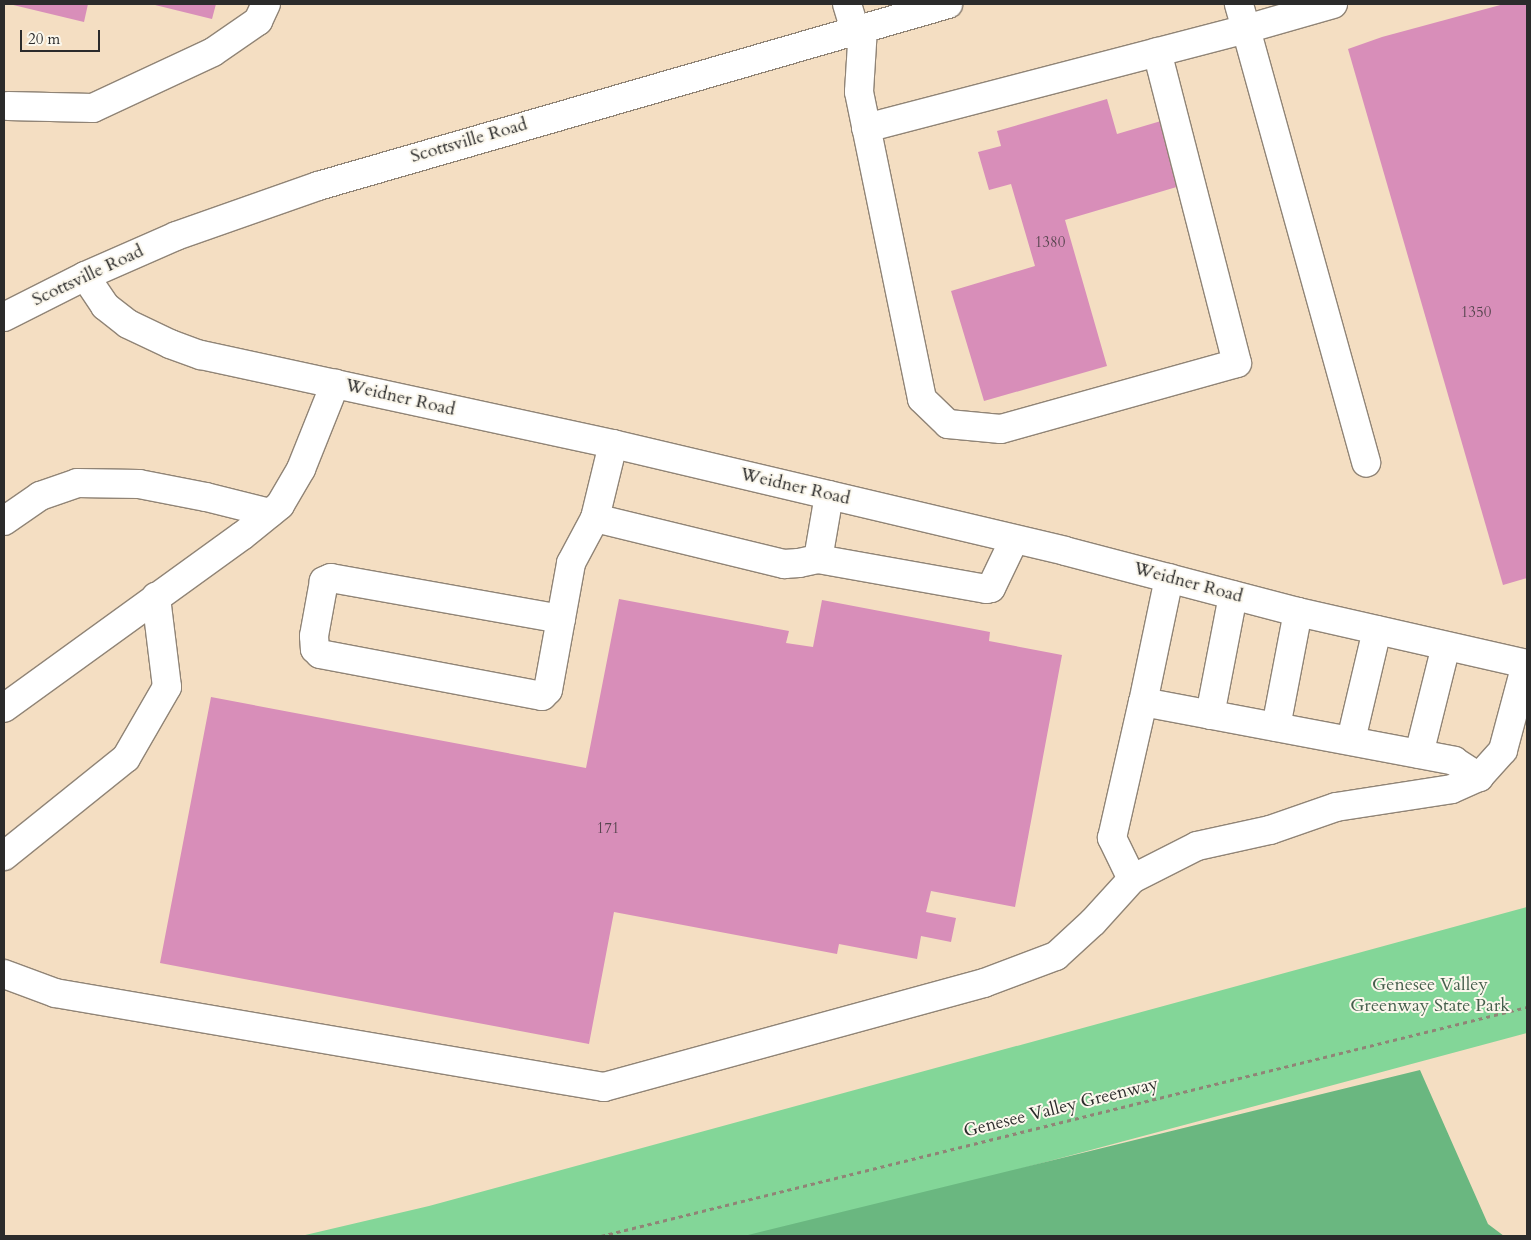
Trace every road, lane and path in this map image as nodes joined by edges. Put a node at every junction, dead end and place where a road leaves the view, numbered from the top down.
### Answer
1 (266, 4) edge
2 (847, 4) edge
3 (948, 4) edge
4 (1333, 4) edge
5 (897, 11) edge
6 (1242, 16) edge
7 (859, 29) junction
8 (1157, 52) junction
9 (5, 112) edge
10 (866, 128) junction
11 (85, 276) junction
12 (4, 317) edge
13 (335, 384) junction
14 (613, 444) junction
15 (1366, 463) dead end
16 (829, 495) junction
17 (270, 514) junction
18 (595, 518) junction
19 (4, 521) edge
20 (1014, 540) junction
21 (818, 559) junction
22 (1169, 578) junction
23 (1233, 595) junction
24 (156, 597) junction
25 (1298, 612) junction
26 (561, 619) junction
27 (1377, 630) junction
28 (1446, 646) junction
29 (1526, 664) edge
30 (1143, 702) junction
31 (4, 708) edge
32 (1210, 715) junction
33 (1276, 727) junction
34 (1351, 740) junction
35 (1419, 754) junction
36 (1479, 777) junction
37 (4, 856) edge
38 (1132, 879) junction
39 (4, 974) edge
40 (1527, 1007) edge
41 (602, 1236) edge

1 - 9 street
2 - 7 street
3 - 5 street, Scottsville Road
4 - 6 street
5 - 7 street, Scottsville Road
6 - 8 street
6 - 15 street
7 - 10 street
7 - 11 street, Scottsville Road
8 - 10 street
8 - 10 street
11 - 12 street, Scottsville Road
11 - 13 street, Weidner Road
13 - 14 street, Weidner Road
13 - 17 street
14 - 16 street, Weidner Road
14 - 18 street
16 - 20 street, Weidner Road
16 - 21 street
17 - 19 street
17 - 24 street
18 - 21 street
18 - 26 street
20 - 21 street
20 - 22 street, Weidner Road
22 - 23 street, Weidner Road
22 - 30 street
23 - 25 street, Weidner Road
23 - 32 street
24 - 31 street
24 - 37 street
25 - 27 street, Weidner Road
25 - 33 street
26 - 26 street
27 - 28 street, Weidner Road
27 - 34 street
28 - 29 street, Weidner Road
28 - 35 street
29 - 36 street
30 - 32 street
30 - 38 street
32 - 33 street
33 - 34 street
34 - 35 street
35 - 36 street
36 - 38 street
38 - 39 street
40 - 41 path, Genesee Valley Greenway

